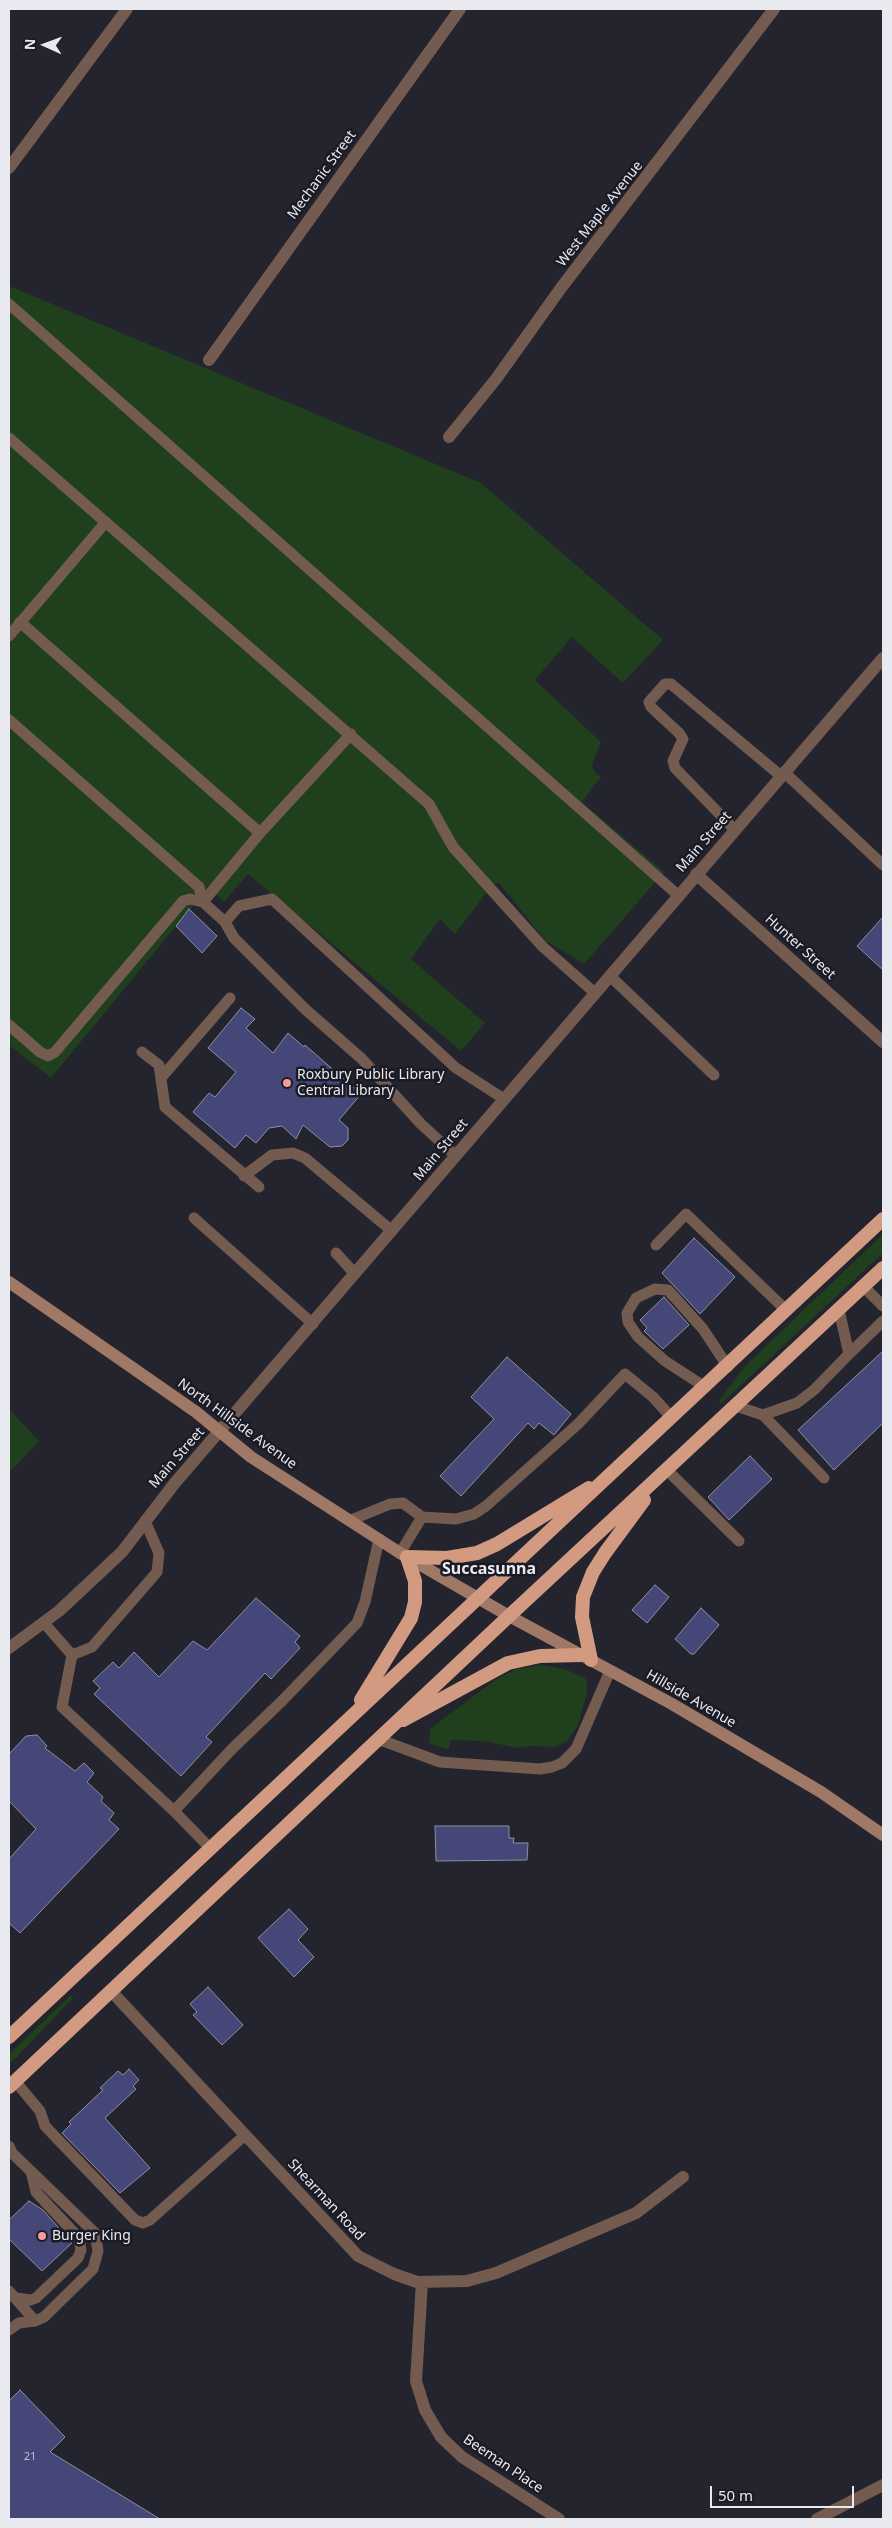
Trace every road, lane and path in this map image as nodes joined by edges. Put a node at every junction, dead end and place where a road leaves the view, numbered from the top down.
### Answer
1 (127, 9) edge
2 (460, 9) edge
3 (774, 9) edge
4 (9, 168) edge
5 (9, 304) edge
6 (209, 360) dead end
7 (449, 437) dead end
8 (9, 438) edge
9 (105, 523) junction
10 (20, 622) junction
11 (9, 636) edge
12 (883, 658) edge
13 (9, 720) edge
14 (351, 734) junction
15 (782, 774) junction
16 (735, 830) junction
17 (260, 833) junction
18 (883, 865) edge
19 (696, 874) junction
20 (679, 896) junction
21 (203, 902) junction
22 (225, 922) junction
23 (610, 976) junction
24 (595, 993) junction
25 (230, 998) dead end
26 (9, 1025) edge
27 (883, 1042) edge
28 (142, 1052) dead end
29 (714, 1075) dead end
30 (161, 1078) junction
31 (504, 1099) junction
32 (456, 1156) junction
33 (244, 1176) junction
34 (259, 1187) dead end
35 (194, 1218) dead end
36 (883, 1219) edge
37 (392, 1231) junction
38 (656, 1245) dead end
39 (336, 1253) dead end
40 (883, 1268) edge
41 (355, 1274) junction
42 (9, 1282) edge
43 (864, 1287) junction
44 (883, 1306) edge
45 (839, 1310) junction
46 (787, 1311) junction
47 (883, 1321) edge
48 (313, 1324) junction
49 (849, 1354) junction
50 (728, 1366) junction
51 (706, 1387) junction
52 (736, 1406) junction
53 (763, 1415) junction
54 (672, 1418) junction
55 (220, 1432) junction
56 (615, 1472) junction
57 (665, 1473) junction
58 (824, 1478) dead end
59 (422, 1517) junction
60 (351, 1520) junction
61 (145, 1521) junction
62 (379, 1538) junction
63 (739, 1541) dead end
64 (404, 1555) junction
65 (478, 1598) junction
66 (509, 1616) junction
67 (44, 1622) junction
68 (9, 1648) edge
69 (72, 1655) junction
70 (586, 1658) junction
71 (610, 1670) junction
72 (350, 1717) junction
73 (394, 1725) junction
74 (378, 1739) junction
75 (174, 1811) junction
76 (883, 1834) edge
77 (210, 1849) junction
78 (111, 1991) junction
79 (9, 2037) edge
80 (12, 2084) edge
81 (245, 2135) junction
82 (9, 2146) edge
83 (31, 2171) junction
84 (683, 2177) dead end
85 (422, 2282) junction
86 (12, 2294) edge
87 (34, 2321) junction
88 (9, 2330) edge
89 (883, 2485) edge
90 (559, 2519) edge
91 (817, 2519) edge

1 - 4 street
2 - 6 street, Mechanic Street
3 - 7 street, West Maple Avenue
5 - 20 lane
8 - 9 lane
9 - 10 lane
9 - 14 lane
10 - 11 lane
10 - 17 lane
12 - 15 street, Main Street
13 - 21 lane
14 - 17 lane
14 - 24 lane
15 - 16 street, Main Street
15 - 16 lane
15 - 18 lane
16 - 19 street, Main Street
17 - 21 lane
19 - 20 street, Main Street
19 - 27 street, Hunter Street
20 - 23 street, Main Street
21 - 22 lane
21 - 26 lane
22 - 31 lane
22 - 32 lane
23 - 24 street, Main Street
23 - 29 lane
24 - 31 street, Main Street
25 - 30 lane
28 - 30 lane
30 - 33 lane
31 - 32 street, Main Street
32 - 37 street, Main Street
33 - 34 lane
33 - 37 lane
35 - 48 lane
36 - 46 highway
37 - 41 street, Main Street
38 - 46 lane
39 - 41 lane
40 - 43 highway
41 - 48 street, Main Street
42 - 55 main road, North Hillside Avenue
43 - 44 lane
43 - 45 highway
45 - 49 lane
45 - 52 highway
46 - 50 highway
47 - 49 lane
48 - 55 street, Main Street
49 - 53 lane
50 - 51 highway
50 - 51 lane
51 - 54 highway
52 - 53 lane
52 - 57 highway
53 - 58 lane
54 - 56 highway
54 - 59 lane
55 - 60 main road, North Hillside Avenue
55 - 61 street, Main Street
56 - 64 highway
56 - 65 highway
57 - 63 lane
57 - 66 highway
57 - 70 highway
59 - 60 lane
59 - 64 lane
60 - 62 main road, North Hillside Avenue
61 - 67 street, Main Street
61 - 69 lane
62 - 64 main road, North Hillside Avenue
62 - 75 lane
64 - 65 main road, North Hillside Avenue
64 - 72 highway
65 - 66 main road, Hillside Avenue
65 - 72 highway
66 - 70 main road, Hillside Avenue
66 - 73 highway
67 - 68 street, Main Street
67 - 69 lane
69 - 75 lane
70 - 71 main road, Hillside Avenue
70 - 73 highway
71 - 74 lane
71 - 76 main road, Hillside Avenue
72 - 77 highway
73 - 74 highway
74 - 78 highway
75 - 77 lane
77 - 79 highway
78 - 80 highway
78 - 81 street, Shearman Road
80 - 81 lane
81 - 85 street, Shearman Road
82 - 83 lane
83 - 86 lane
83 - 87 lane
84 - 85 street, Shearman Road
85 - 90 street, Beeman Place
86 - 87 lane
87 - 88 lane
89 - 91 street

